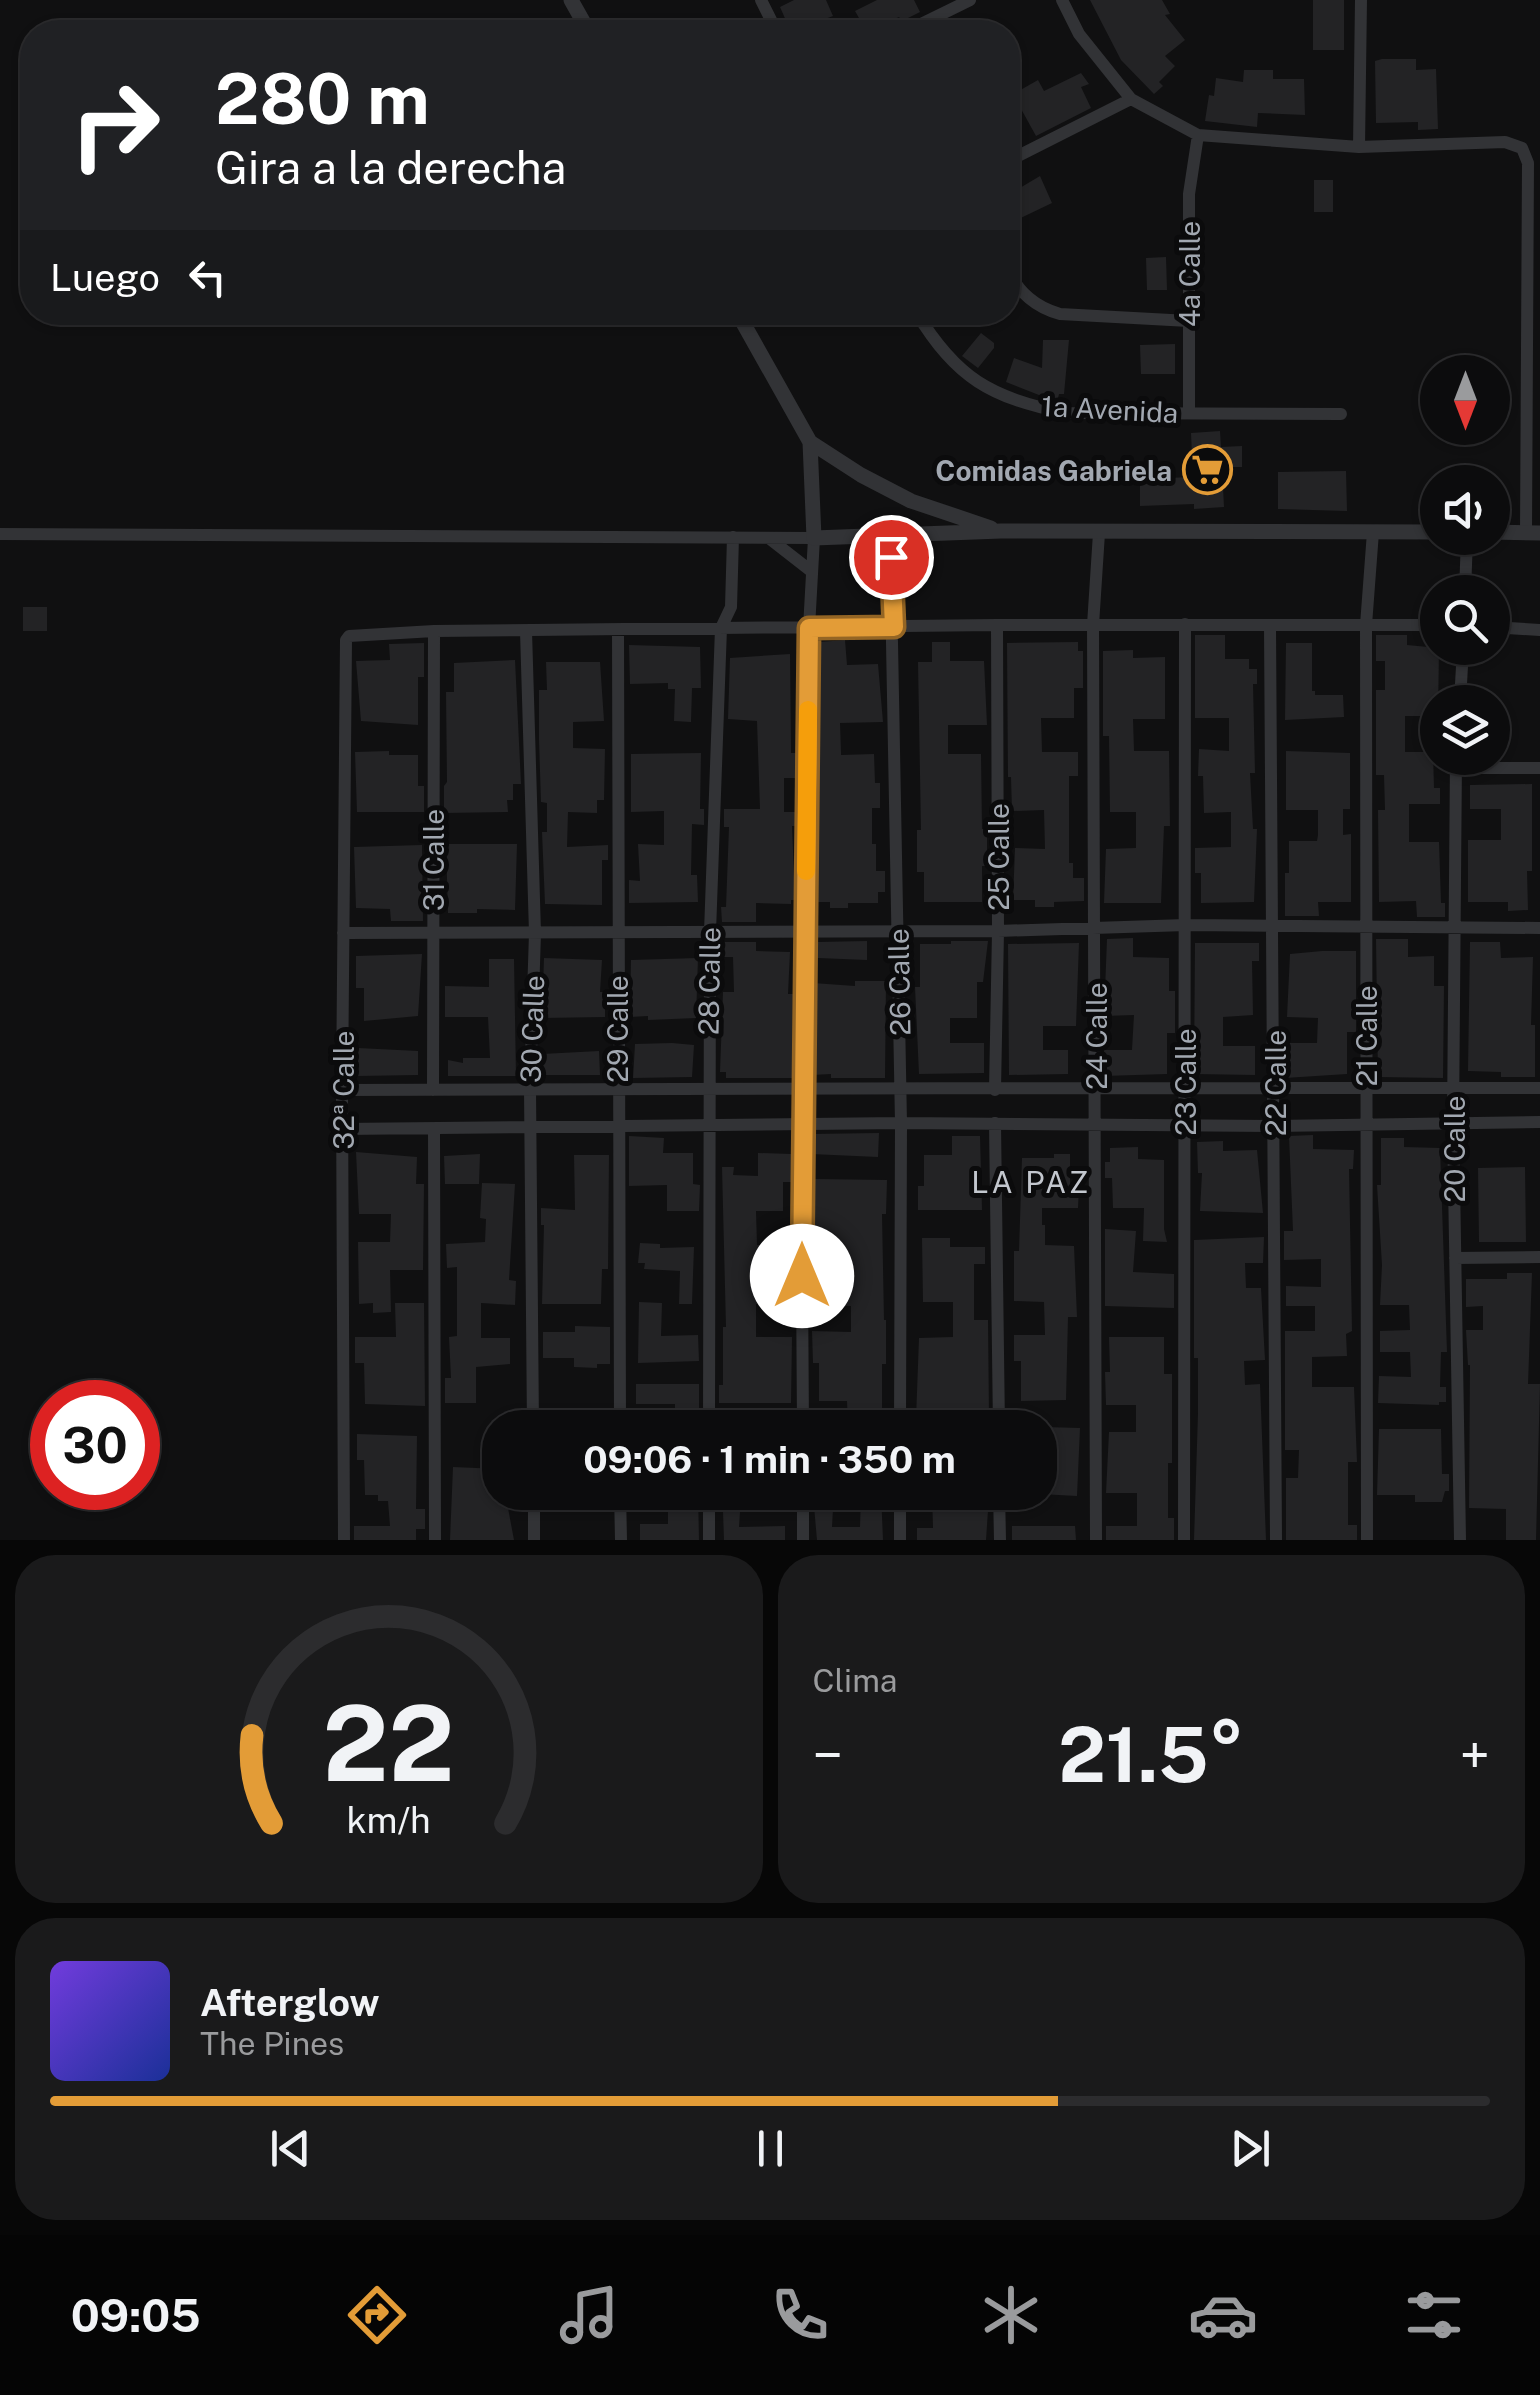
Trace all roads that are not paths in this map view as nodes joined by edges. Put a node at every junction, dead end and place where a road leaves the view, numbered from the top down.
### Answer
1 (970, 0) edge
2 (1062, 0) edge
3 (1361, 0) edge
4 (930, 20) edge
5 (1131, 99) junction
6 (1198, 135) junction
7 (1359, 147) junction
8 (1020, 156) edge
9 (1534, 248) edge
10 (1020, 288) edge
11 (1189, 322) junction
12 (748, 325) edge
13 (924, 325) edge
14 (1189, 413) junction
15 (1341, 414) dead end
16 (810, 442) junction
17 (1002, 531) junction
18 (1373, 532) junction
19 (1420, 532) edge
20 (1100, 533) junction
21 (1533, 533) edge
22 (0, 534) edge
23 (890, 536) junction
24 (733, 537) junction
25 (768, 538) junction
26 (814, 538) junction
27 (812, 571) junction
28 (1186, 624) junction
29 (996, 625) junction
30 (1093, 625) junction
31 (1366, 625) junction
32 (1270, 626) junction
33 (1420, 626) edge
34 (894, 627) junction
35 (721, 628) junction
36 (809, 628) junction
37 (1510, 629) edge
38 (1540, 630) edge
39 (434, 631) junction
40 (526, 631) junction
41 (618, 631) junction
42 (1510, 766) edge
43 (1540, 768) edge
44 (1456, 775) edge
45 (1186, 925) junction
46 (1273, 925) junction
47 (1366, 927) junction
48 (1454, 927) junction
49 (1540, 928) edge
50 (1096, 929) junction
51 (805, 931) junction
52 (898, 931) junction
53 (998, 931) junction
54 (432, 932) junction
55 (616, 932) junction
56 (710, 932) junction
57 (343, 933) junction
58 (535, 933) junction
59 (1275, 1086) junction
60 (1183, 1087) junction
61 (803, 1088) junction
62 (1365, 1088) junction
63 (1454, 1088) junction
64 (1540, 1088) edge
65 (530, 1089) junction
66 (617, 1089) junction
67 (708, 1089) junction
68 (1096, 1089) junction
69 (342, 1090) junction
70 (433, 1090) junction
71 (901, 1090) junction
72 (995, 1090) junction
73 (1366, 1122) junction
74 (1453, 1122) junction
75 (1540, 1122) edge
76 (902, 1123) junction
77 (995, 1123) junction
78 (1096, 1124) junction
79 (708, 1126) junction
80 (802, 1126) junction
81 (1184, 1126) junction
82 (1275, 1126) junction
83 (617, 1128) junction
84 (342, 1129) junction
85 (434, 1129) junction
86 (532, 1129) junction
87 (1540, 1256) edge
88 (1455, 1258) junction
89 (534, 1410) edge
90 (620, 1410) edge
91 (708, 1410) edge
92 (803, 1410) edge
93 (900, 1410) edge
94 (999, 1410) edge
95 (534, 1510) edge
96 (620, 1510) edge
97 (709, 1510) edge
98 (803, 1510) edge
99 (900, 1510) edge
100 (1000, 1510) edge
101 (344, 1540) edge
102 (434, 1540) edge
103 (534, 1540) edge
104 (620, 1540) edge
105 (709, 1540) edge
106 (803, 1540) edge
107 (900, 1540) edge
108 (1000, 1540) edge
109 (1096, 1540) edge
110 (1184, 1540) edge
111 (1276, 1540) edge
112 (1367, 1540) edge
113 (1460, 1540) edge

1 - 4 street
2 - 5 street
3 - 7 street
5 - 6 street
5 - 8 street
6 - 7 street
6 - 11 street, 4a Calle
7 - 9 street
9 - 21 street
10 - 11 street
11 - 14 street, 4a Calle
12 - 16 street
13 - 14 street, 1a Avenida
14 - 15 street, 1a Avenida
16 - 17 street
16 - 26 street
17 - 20 street
17 - 23 street
18 - 19 street
18 - 20 street
18 - 31 street, 21 Calle
20 - 30 street, 24 Calle
22 - 24 street
23 - 26 street
23 - 34 street, 26 Calle
24 - 25 street
24 - 35 street, 28 Calle
25 - 26 street
25 - 27 street
26 - 27 street
27 - 36 street
28 - 30 street
28 - 32 street
28 - 45 street, 23 Calle
29 - 30 street
29 - 34 street
29 - 53 street, 25 Calle
30 - 50 street, 24 Calle
31 - 32 street
31 - 33 street
31 - 47 street, 21 Calle
32 - 46 street, 22 Calle
34 - 36 street
34 - 52 street, 26 Calle
35 - 36 street
35 - 41 street
35 - 56 street, 28 Calle
36 - 51 street
37 - 38 street
39 - 40 street
39 - 54 street, 31 Calle
39 - 57 street, 32ª Calle
40 - 41 street
40 - 58 street, 30 Calle
41 - 55 street, 29 Calle
42 - 43 street
44 - 48 street, 20 Calle
45 - 46 street
45 - 50 street
45 - 60 street, 23 Calle
46 - 47 street
46 - 59 street, 22 Calle
47 - 48 street
47 - 62 street, 21 Calle
48 - 49 street
48 - 63 street, 20 Calle
50 - 53 street
50 - 68 street, 24 Calle
51 - 52 street
51 - 56 street
51 - 61 street
52 - 53 street
52 - 71 street, 26 Calle
53 - 72 street, 25 Calle
54 - 57 street
54 - 58 street
54 - 70 street, 31 Calle
55 - 56 street
55 - 58 street
55 - 66 street, 29 Calle
56 - 67 street, 28 Calle
57 - 69 street, 32ª Calle
58 - 65 street, 30 Calle
59 - 60 street
59 - 62 street
59 - 82 street, 22 Calle
60 - 68 street
60 - 81 street, 23 Calle
61 - 67 street
61 - 71 street
61 - 80 street
62 - 63 street
62 - 73 street, 21 Calle
63 - 64 street
63 - 74 street, 20 Calle
65 - 66 street
65 - 70 street
65 - 86 street, 30 Calle
66 - 67 street
66 - 83 street, 29 Calle
67 - 79 street, 28 Calle
68 - 72 street
68 - 78 street, 24 Calle
69 - 70 street
69 - 84 street, 32ª Calle
71 - 72 street
71 - 76 street, 26 Calle
73 - 74 street
73 - 82 street
73 - 112 street, 21 Calle
74 - 75 street
74 - 88 street, 20 Calle
76 - 77 street
76 - 80 street
76 - 93 street, 26 Calle
77 - 78 street
77 - 94 street
78 - 81 street
78 - 109 street, 24 Calle
79 - 80 street
79 - 83 street
79 - 91 street, 28 Calle
80 - 92 street
81 - 82 street
81 - 110 street, 23 Calle
82 - 111 street, 22 Calle
83 - 86 street
83 - 90 street, 29 Calle
84 - 85 street
84 - 101 street, 32ª Calle
85 - 86 street
85 - 102 street
86 - 89 street, 30 Calle
87 - 88 street
88 - 113 street, 20 Calle
95 - 103 street
96 - 104 street
97 - 105 street
98 - 106 street
99 - 107 street
100 - 108 street

